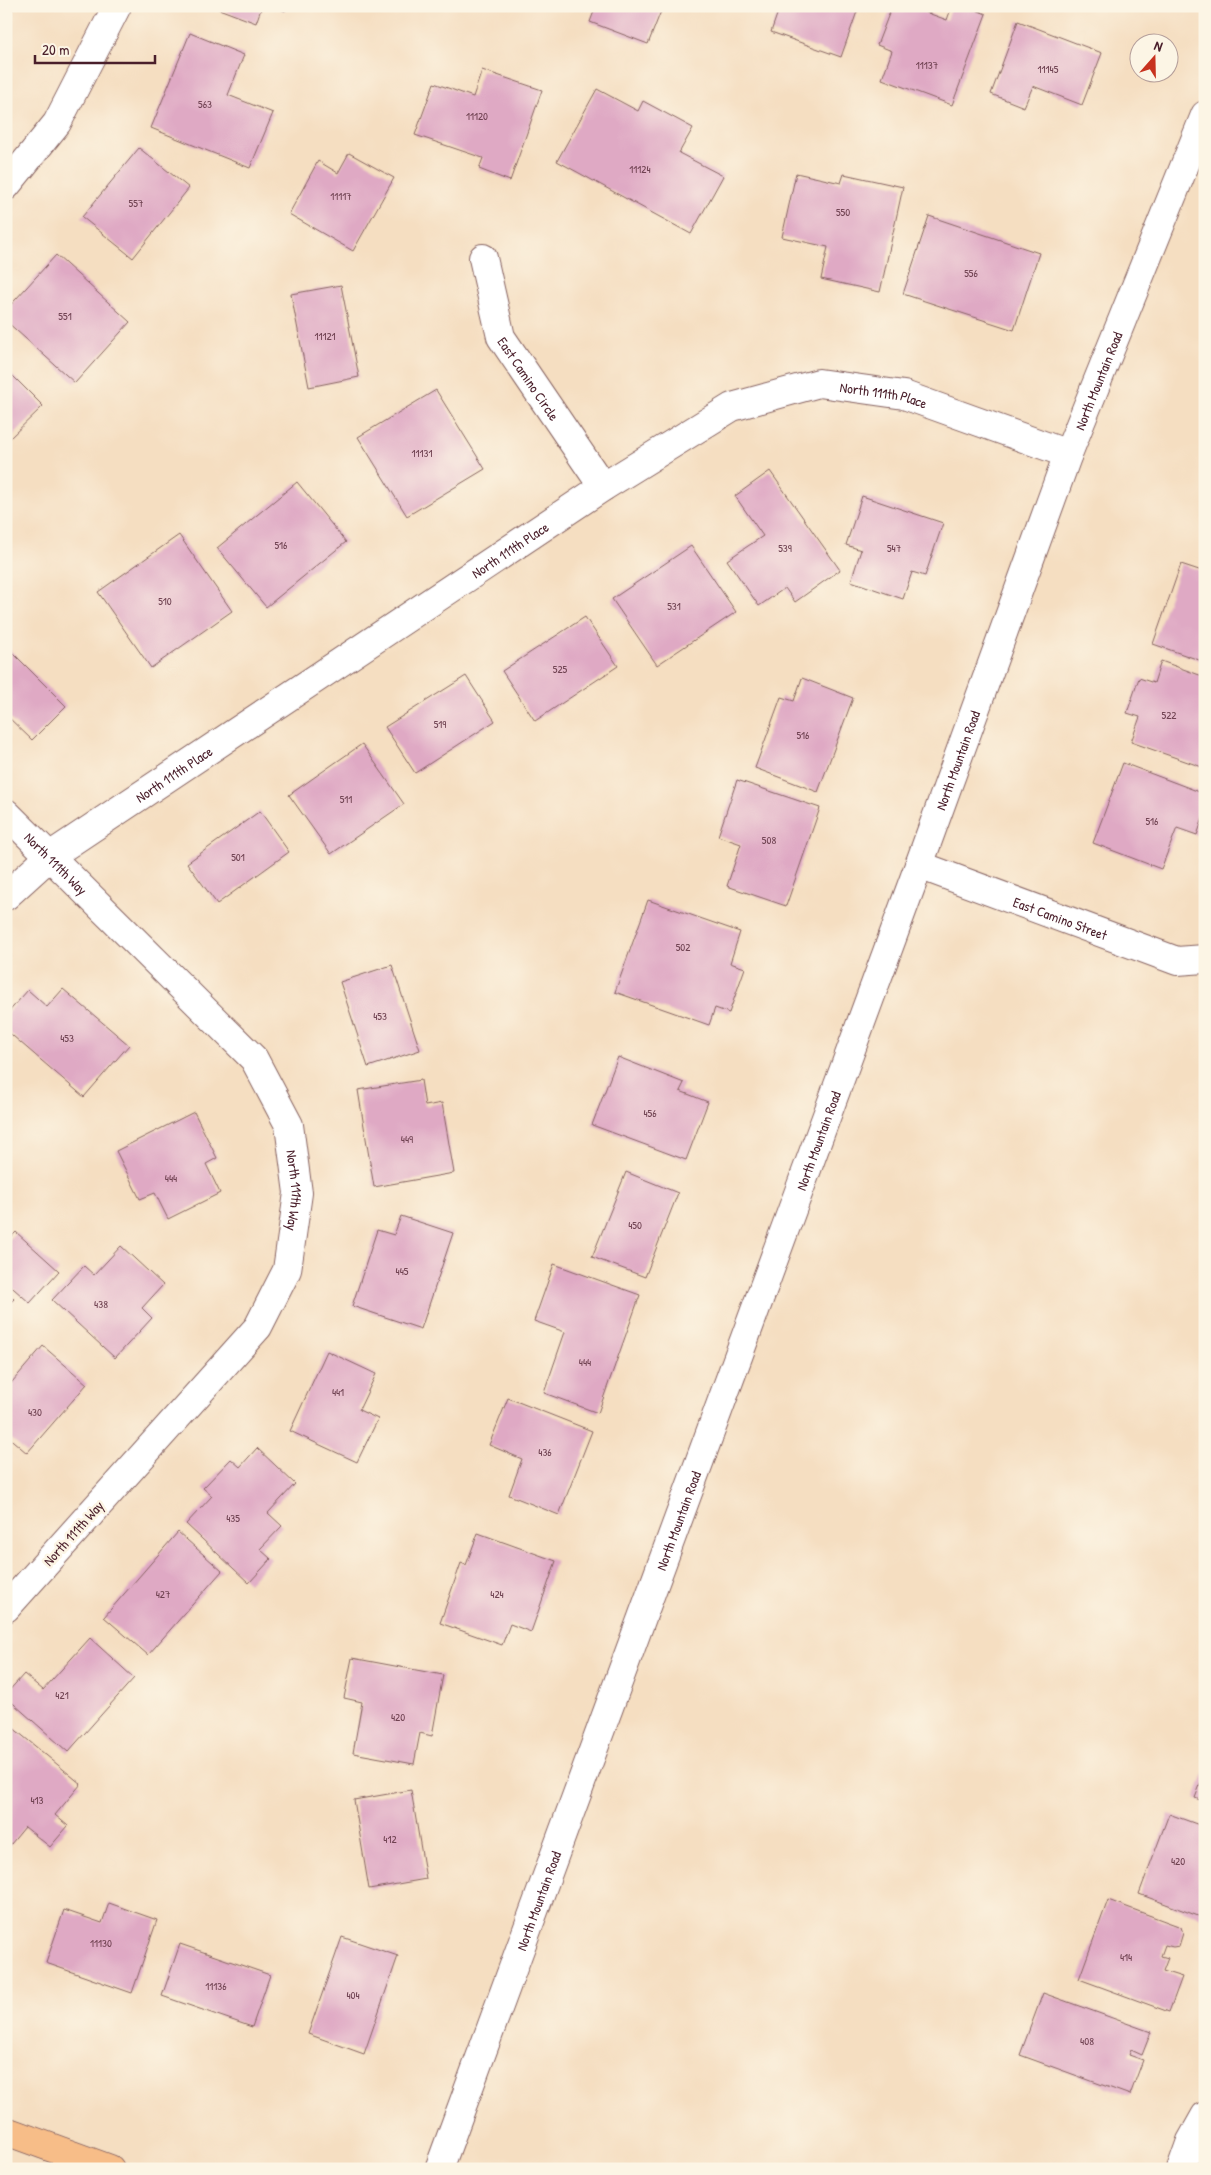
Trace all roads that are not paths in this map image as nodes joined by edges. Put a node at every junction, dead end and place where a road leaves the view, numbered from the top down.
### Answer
1 (117, 6) edge
2 (1205, 115) edge
3 (6, 186) edge
4 (484, 258) dead end
5 (1068, 454) junction
6 (603, 488) junction
7 (6, 813) edge
8 (50, 856) junction
9 (919, 865) junction
10 (6, 896) edge
11 (1205, 958) edge
12 (6, 1608) edge
13 (1205, 2116) edge
14 (6, 2131) edge
15 (1198, 2143) edge
16 (110, 2169) edge
17 (439, 2169) edge
18 (1181, 2169) edge

1 - 3 street
2 - 5 street, North Mountain Road
4 - 6 street, East Camino Circle
5 - 6 street, North 111th Place
5 - 9 street, North Mountain Road
6 - 8 street, North 111th Place
7 - 8 street, North 111th Way
8 - 10 street, North 111th Place
8 - 12 street, North 111th Way
9 - 11 street, East Camino Street
9 - 17 street, North Mountain Road
13 - 15 street
14 - 16 main road
15 - 18 street

